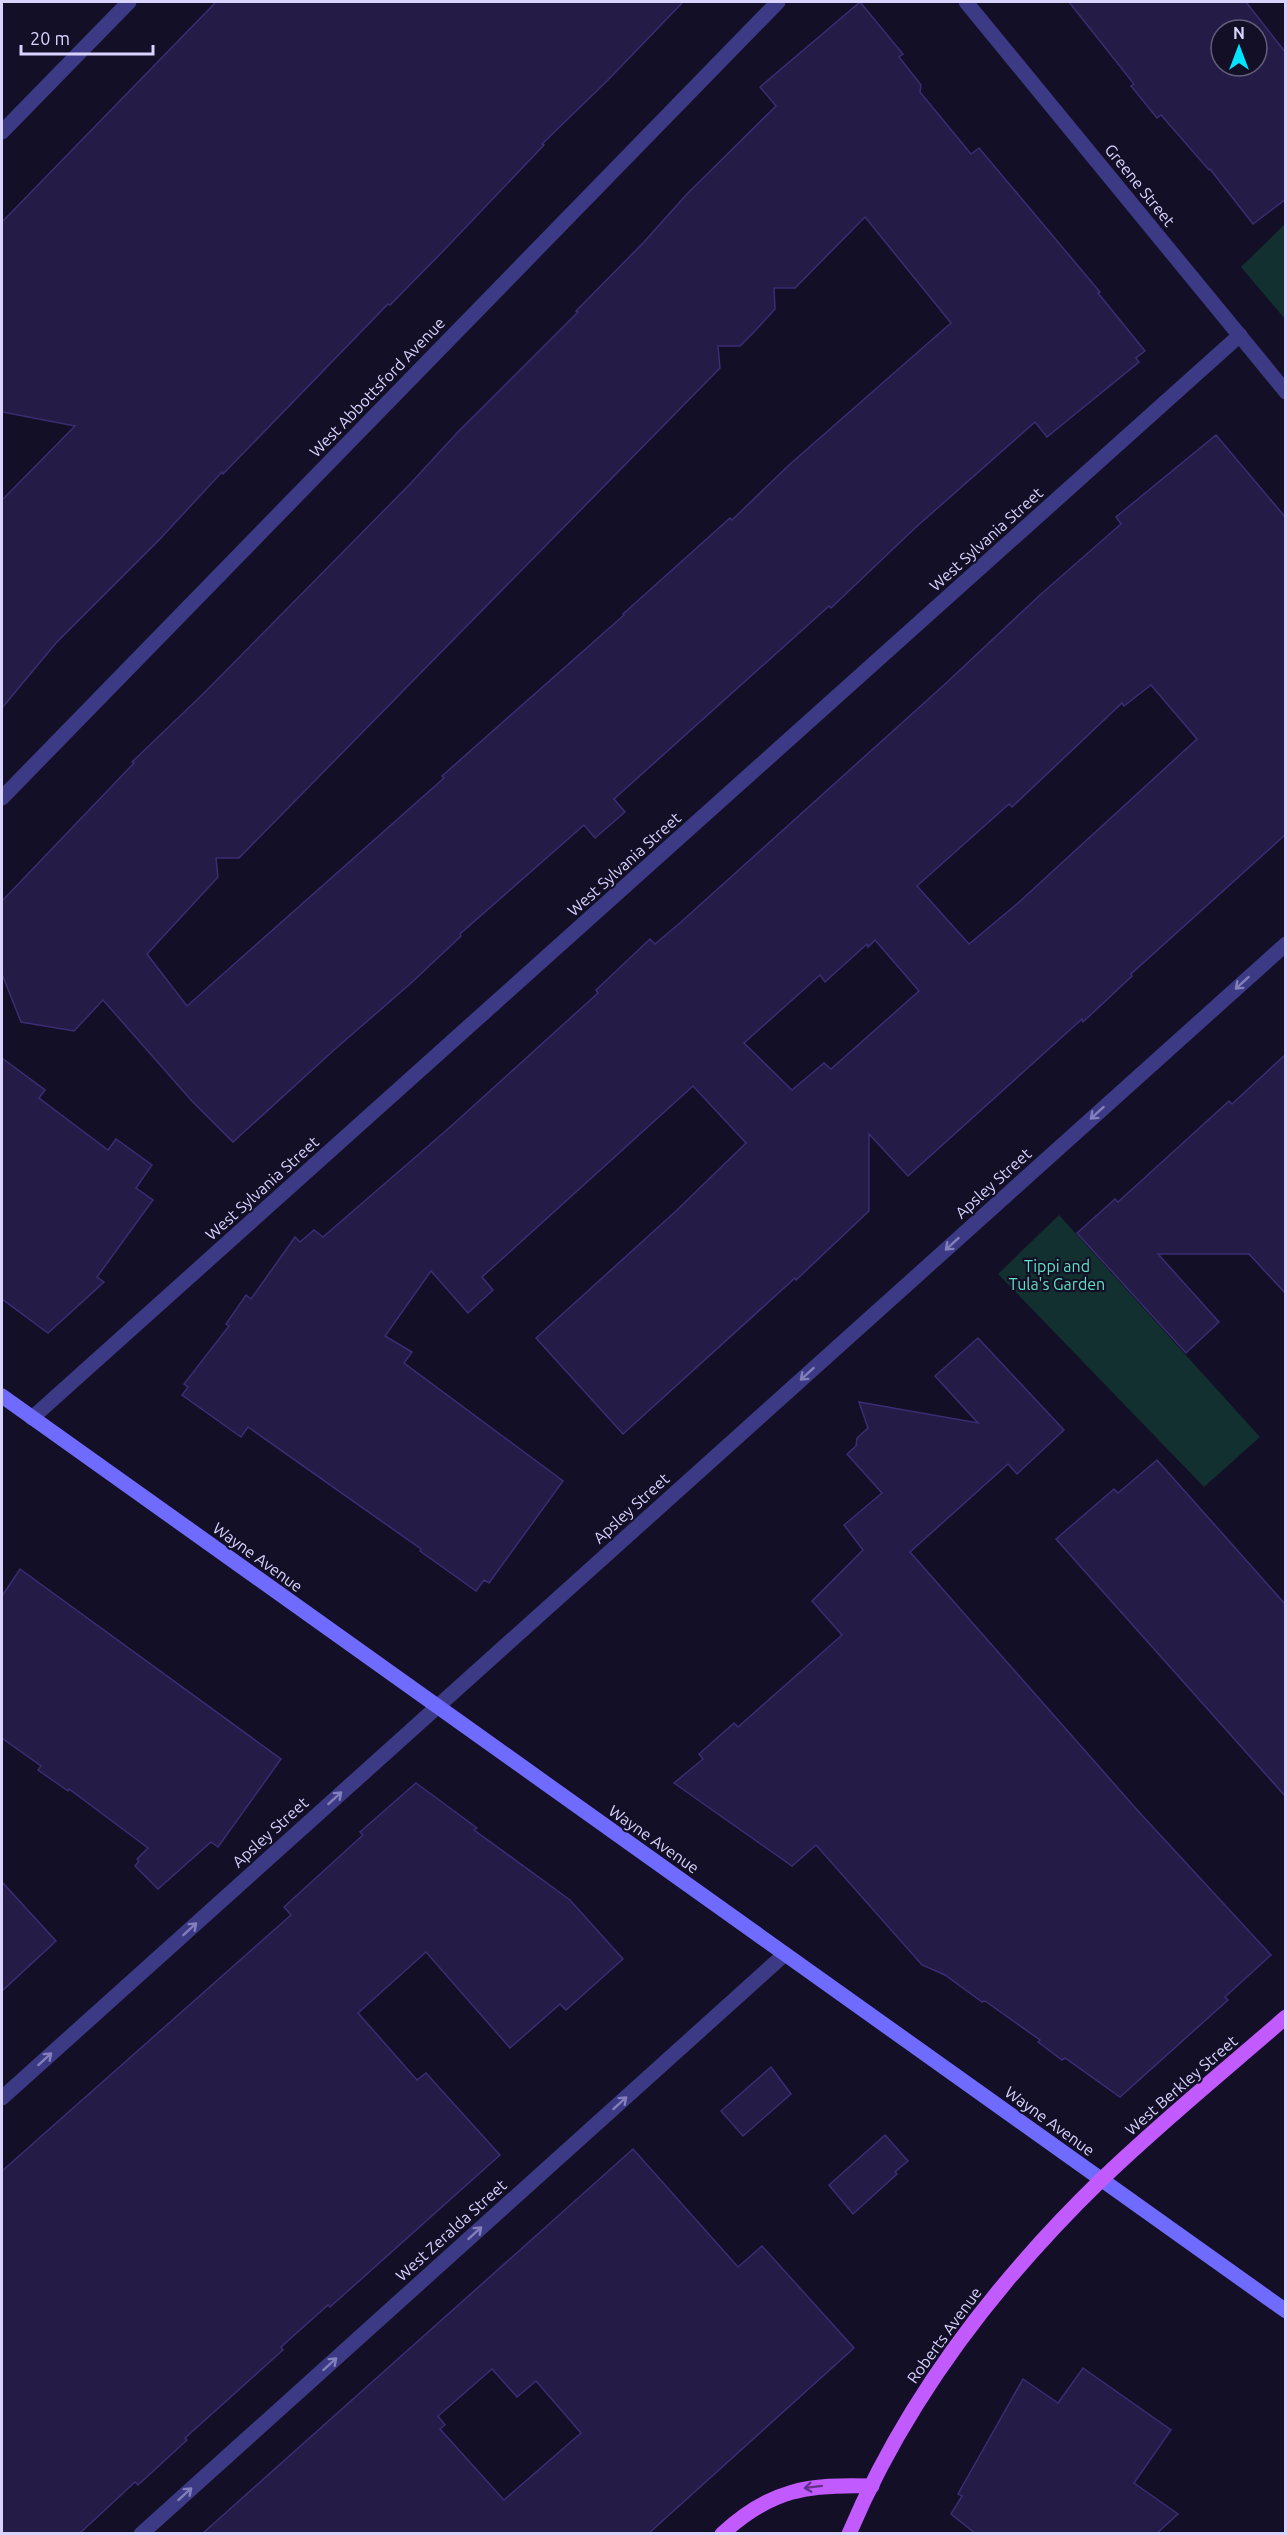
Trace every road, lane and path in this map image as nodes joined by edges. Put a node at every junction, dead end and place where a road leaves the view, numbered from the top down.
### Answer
1 (129, 2) edge
2 (778, 2) edge
3 (966, 2) edge
4 (2, 132) edge
5 (1240, 336) junction
6 (1286, 392) edge
7 (2, 798) edge
8 (1286, 944) edge
9 (2, 1396) edge
10 (32, 1418) junction
11 (436, 1707) junction
12 (785, 1954) junction
13 (1286, 2017) edge
14 (2, 2098) edge
15 (1101, 2180) junction
16 (1286, 2311) edge
17 (872, 2486) junction
18 (141, 2534) edge
19 (722, 2534) edge
20 (849, 2534) edge

1 - 4 street
2 - 7 street, West Abbottsford Avenue
3 - 5 street, Greene Street
5 - 6 street, Greene Street
5 - 10 street, West Sylvania Street
8 -> 11 street, Apsley Street
9 - 10 main road, Wayne Avenue
10 - 11 main road, Wayne Avenue
11 - 12 main road, Wayne Avenue
14 -> 11 street, Apsley Street
12 - 15 main road, Wayne Avenue
18 -> 12 street, West Zeralda Street
13 - 15 main road, West Berkley Street
15 - 16 main road, Wayne Avenue
15 - 17 main road, Roberts Avenue
17 -> 19 main road
17 - 20 main road, Roberts Avenue

